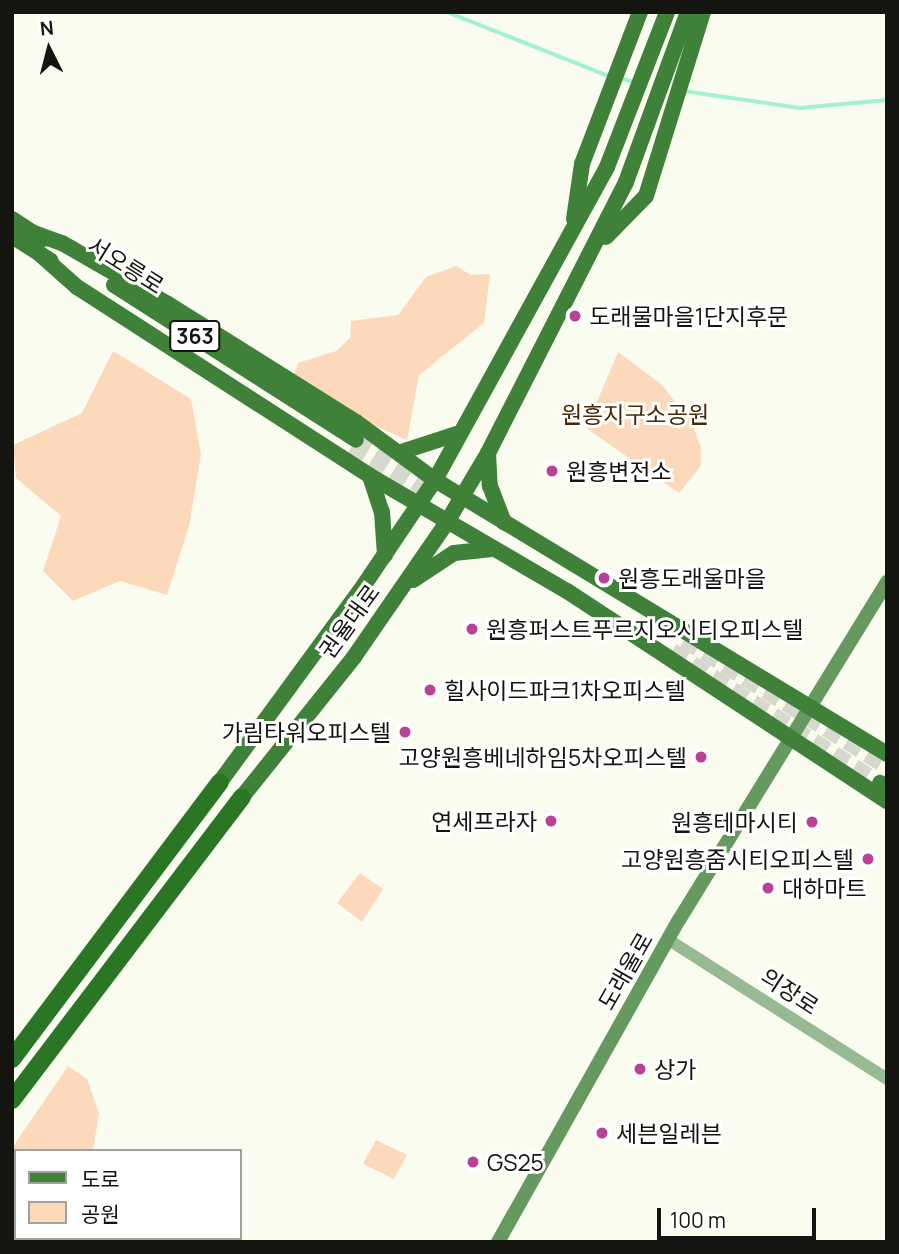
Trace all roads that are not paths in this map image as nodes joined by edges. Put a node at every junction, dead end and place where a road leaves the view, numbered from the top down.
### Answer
1 (640, 12) edge
2 (667, 12) edge
3 (688, 12) edge
4 (703, 12) edge
5 (12, 219) edge
6 (33, 233) junction
7 (572, 233) junction
8 (12, 236) edge
9 (597, 247) junction
10 (42, 256) junction
11 (460, 433) junction
12 (401, 452) junction
13 (488, 453) junction
14 (370, 476) junction
15 (435, 480) junction
16 (462, 497) junction
17 (418, 504) junction
18 (447, 522) junction
19 (506, 524) junction
20 (495, 550) junction
21 (385, 555) junction
22 (887, 582) edge
23 (403, 588) junction
24 (810, 708) junction
25 (794, 731) junction
26 (887, 754) edge
27 (220, 782) joint
28 (242, 797) joint
29 (887, 801) edge
30 (669, 940) junction
31 (12, 1059) edge
32 (887, 1079) edge
33 (12, 1100) edge
34 (498, 1242) edge

1 - 7 main road
2 - 7 main road, 권율대로
3 - 9 main road, 권율대로
4 - 9 main road
5 - 6 main road, 서오릉로 / 363
6 - 10 main road, 서오릉로 / 363
6 - 12 main road
7 - 11 main road, 권율대로
8 - 10 main road, 서오릉로 / 363
9 - 13 main road, 권율대로
10 - 14 main road
11 - 12 main road
11 - 15 main road, 권율대로
12 - 15 main road
13 - 16 main road, 권율대로
13 - 19 main road
14 - 17 main road
14 - 21 main road
15 - 16 main road
15 - 17 main road, 권율대로
16 - 18 main road, 권율대로
16 - 19 main road
17 - 18 main road
17 - 21 main road, 권율대로
18 - 20 main road
18 - 23 main road, 권율대로
19 - 24 main road
20 - 23 main road
20 - 25 main road
21 - 27 main road, 권율대로
22 - 24 main road, 도래울로
23 - 28 main road, 권율대로
24 - 25 main road, 도래울로
24 - 26 main road
25 - 29 main road
25 - 30 main road, 도래울로
27 - 31 highway, 권율대로
28 - 33 highway, 권율대로
30 - 32 street, 의장로
30 - 34 main road, 도래울로

